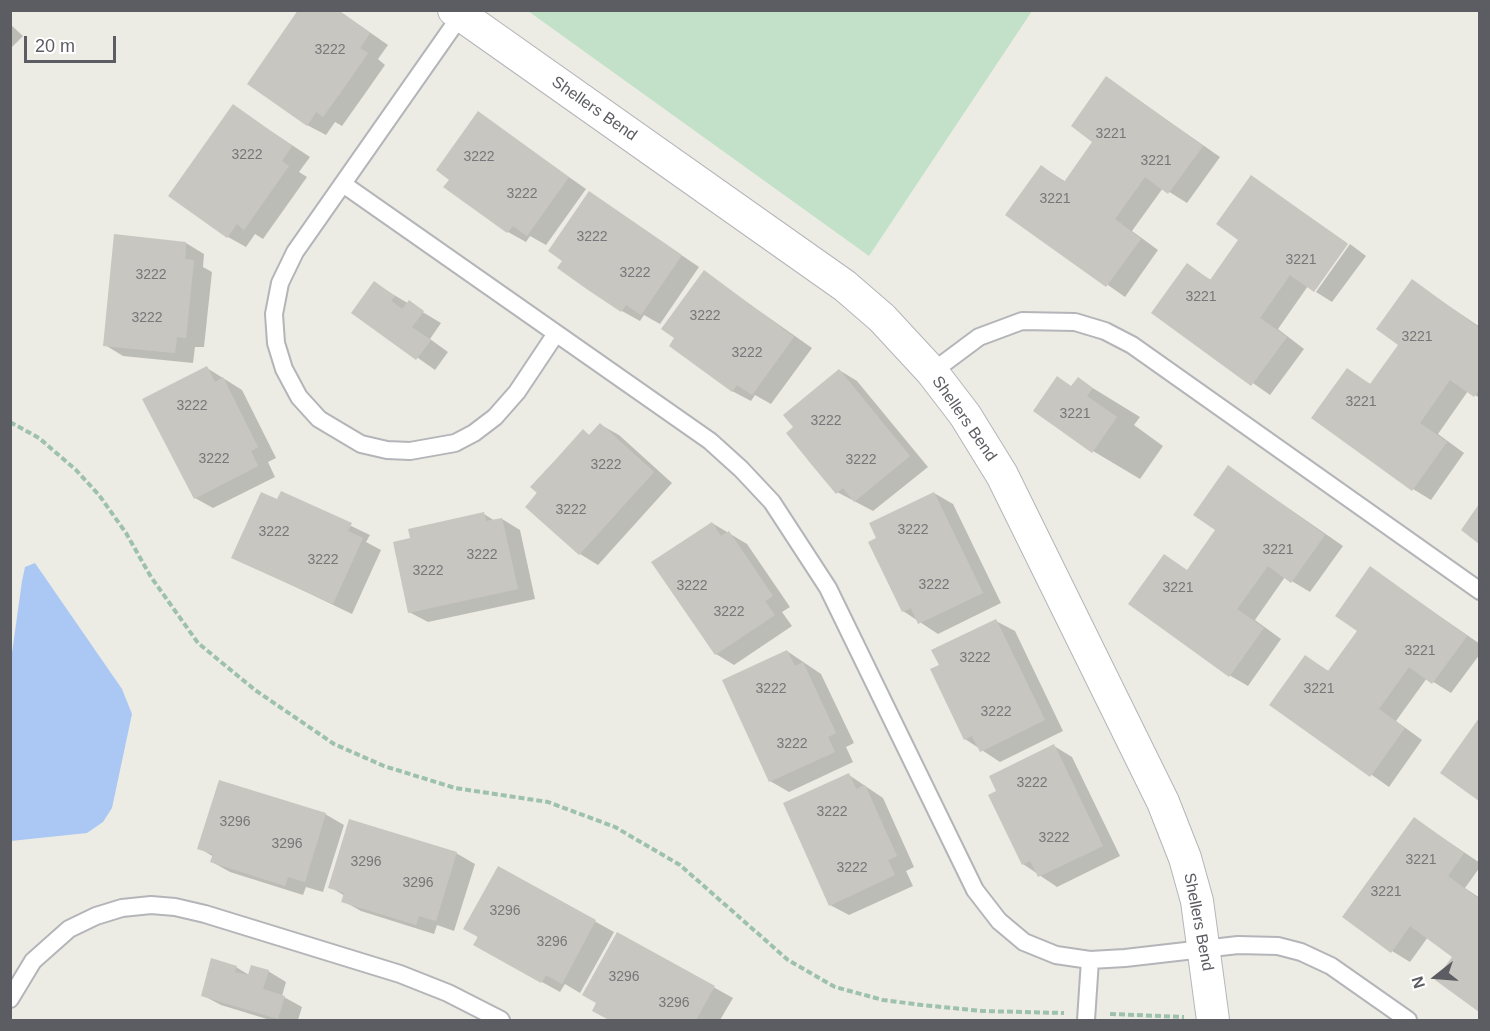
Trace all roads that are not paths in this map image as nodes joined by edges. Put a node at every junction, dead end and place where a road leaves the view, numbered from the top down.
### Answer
1 (457, 13) edge
2 (343, 184) junction
3 (555, 335) junction
4 (932, 372) junction
5 (1479, 591) edge
6 (1205, 948) junction
7 (1090, 960) junction
8 (10, 999) edge
9 (1086, 1017) edge
10 (1213, 1019) edge
11 (501, 1020) edge
12 (1408, 1020) edge

1 - 2 lane
1 - 4 street, Shellers Bend
2 - 3 lane
2 - 3 lane
3 - 7 lane
4 - 5 lane
4 - 6 street, Shellers Bend
6 - 7 lane
6 - 10 street, Shellers Bend
6 - 12 lane
7 - 9 lane
8 - 11 lane

